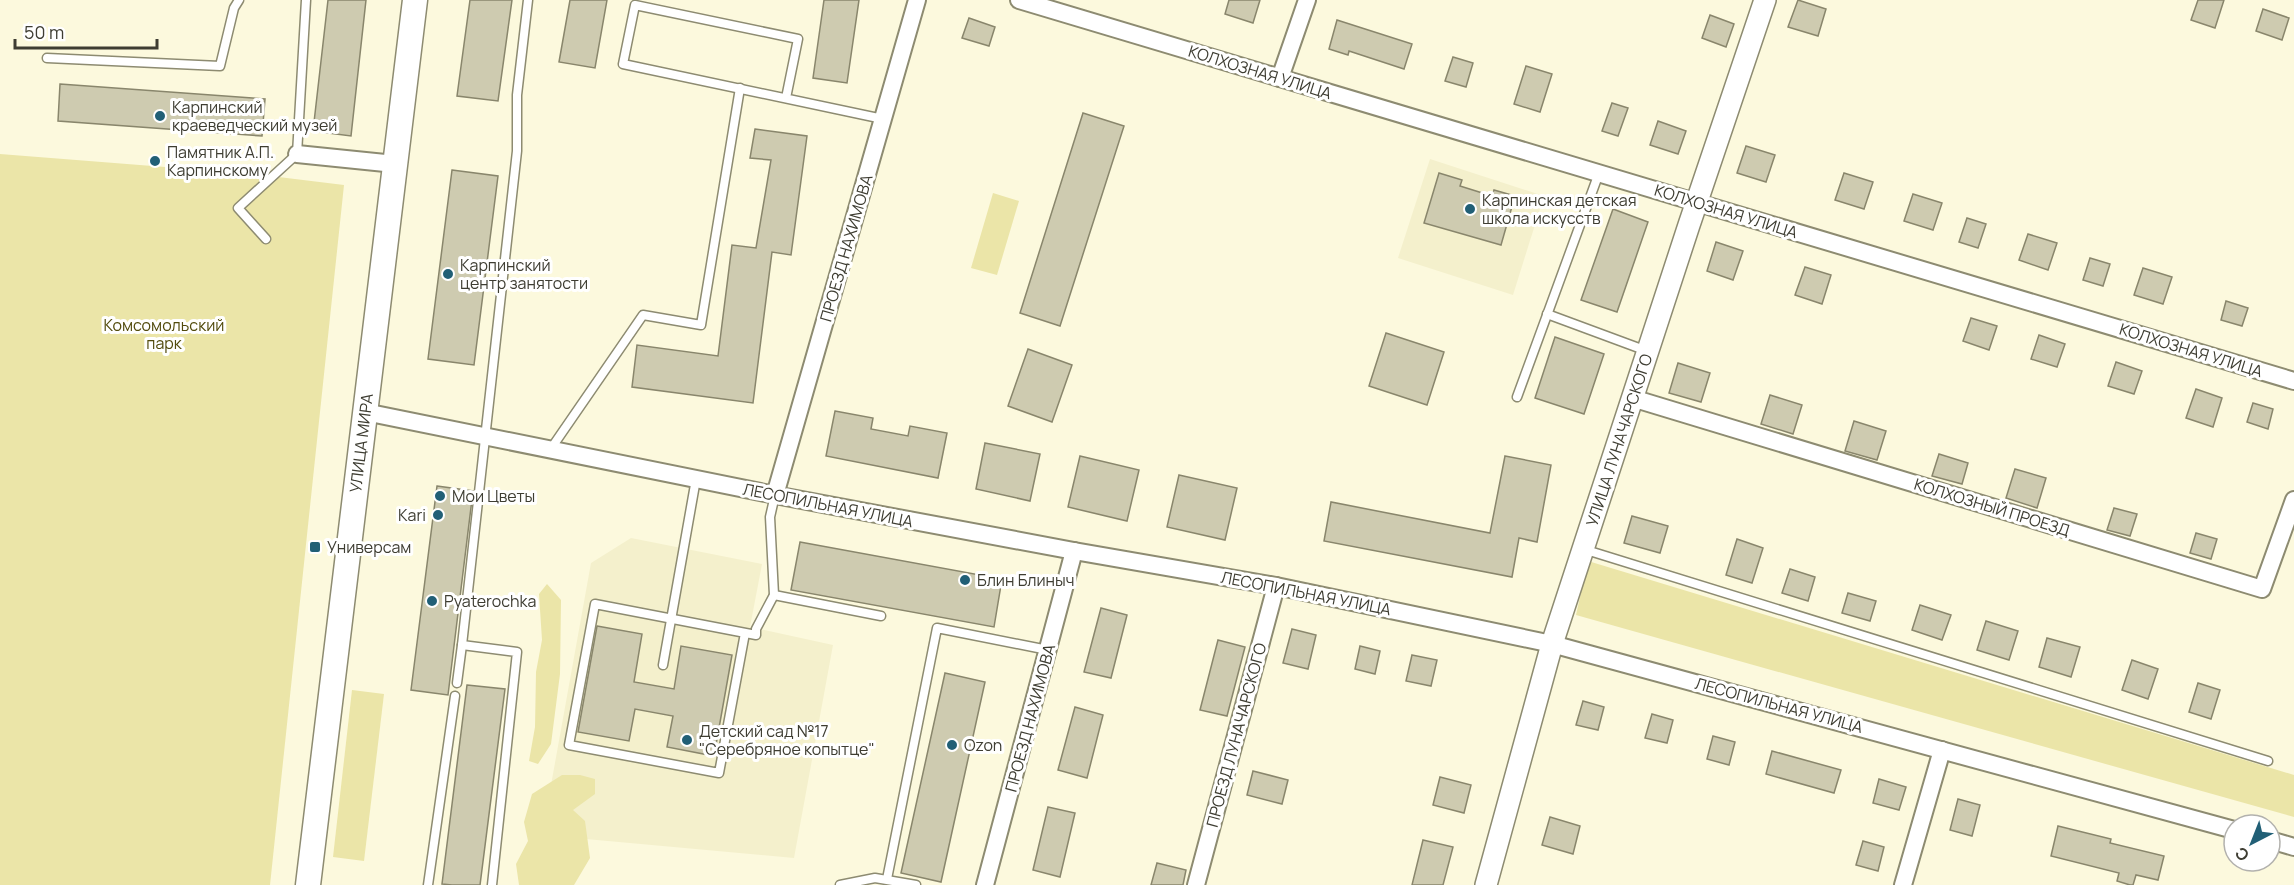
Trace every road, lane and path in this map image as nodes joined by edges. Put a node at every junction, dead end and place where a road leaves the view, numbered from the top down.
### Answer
1 (239, 0) edge
2 (306, 0) edge
3 (415, 0) edge
4 (528, 0) edge
5 (917, 0) edge
6 (1019, 0) edge
7 (1307, 0) edge
8 (1765, 0) edge
9 (47, 58) dead end
10 (1280, 78) junction
11 (740, 88) junction
12 (786, 98) junction
13 (883, 119) junction
14 (297, 154) junction
15 (395, 164) junction
16 (1599, 173) junction
17 (1696, 202) junction
18 (266, 239) dead end
19 (1547, 314) junction
20 (1648, 351) junction
21 (2294, 381) edge
22 (1517, 397) dead end
23 (1632, 398) junction
24 (365, 412) junction
25 (486, 436) junction
26 (550, 450) junction
27 (696, 479) junction
28 (775, 495) junction
29 (2294, 500) edge
30 (1583, 549) junction
31 (1074, 551) junction
32 (1276, 586) junction
33 (774, 595) junction
34 (881, 616) dead end
35 (671, 619) junction
36 (745, 633) junction
37 (1552, 644) junction
38 (462, 645) junction
39 (1048, 650) junction
40 (663, 665) dead end
41 (457, 683) dead end
42 (455, 696) dead end
43 (1942, 750) junction
44 (2268, 761) dead end
45 (2222, 827) edge
46 (887, 879) junction
47 (874, 881) edge
48 (308, 885) edge
49 (428, 885) edge
50 (492, 885) edge
51 (840, 885) edge
52 (916, 885) edge
53 (985, 885) edge
54 (1196, 885) edge
55 (1486, 885) edge
56 (1903, 885) edge

1 - 9 lane
2 - 14 lane
3 - 15 main road, УЛИЦА МИРА
4 - 25 lane
5 - 13 street, ПРОЕЗД НАХИМОВА
6 - 10 street, КОЛХОЗНАЯ УЛИЦА
7 - 10 street
8 - 17 street, УЛИЦА ЛУНАЧАРСКОГО
10 - 16 street, КОЛХОЗНАЯ УЛИЦА
11 - 12 lane
11 - 12 lane
11 - 26 lane
12 - 13 lane
13 - 28 street, ПРОЕЗД НАХИМОВА
14 - 15 street
14 - 18 lane
15 - 24 main road, УЛИЦА МИРА
16 - 17 street, КОЛХОЗНАЯ УЛИЦА
16 - 19 lane
17 - 20 street, УЛИЦА ЛУНАЧАРСКОГО
17 - 21 street, КОЛХОЗНАЯ УЛИЦА
19 - 20 lane
19 - 22 lane
20 - 23 street, УЛИЦА ЛУНАЧАРСКОГО
23 - 29 street, КОЛХОЗНЫЙ ПРОЕЗД
23 - 30 street, УЛИЦА ЛУНАЧАРСКОГО
24 - 25 street, ЛЕСОПИЛЬНАЯ УЛИЦА
24 - 48 main road, УЛИЦА МИРА
25 - 26 street, ЛЕСОПИЛЬНАЯ УЛИЦА
25 - 38 lane
26 - 27 street, ЛЕСОПИЛЬНАЯ УЛИЦА
27 - 28 street, ЛЕСОПИЛЬНАЯ УЛИЦА
27 - 35 lane
28 - 31 street, ЛЕСОПИЛЬНАЯ УЛИЦА
28 - 33 lane
30 - 37 street, УЛИЦА ЛУНАЧАРСКОГО
30 - 44 lane
31 - 32 street, ЛЕСОПИЛЬНАЯ УЛИЦА
31 - 39 street, ПРОЕЗД НАХИМОВА
32 - 37 street, ЛЕСОПИЛЬНАЯ УЛИЦА
32 - 54 street, ПРОЕЗД ЛУНАЧАРСКОГО
33 - 34 lane
33 - 36 lane
35 - 36 lane
35 - 36 lane
35 - 40 lane
37 - 43 street, ЛЕСОПИЛЬНАЯ УЛИЦА
37 - 55 street, УЛИЦА ЛУНАЧАРСКОГО
38 - 41 lane
38 - 50 lane
39 - 46 lane
39 - 53 street, ПРОЕЗД НАХИМОВА
42 - 49 lane
43 - 45 street, ЛЕСОПИЛЬНАЯ УЛИЦА
43 - 56 street
46 - 47 lane
46 - 52 lane
47 - 51 lane

